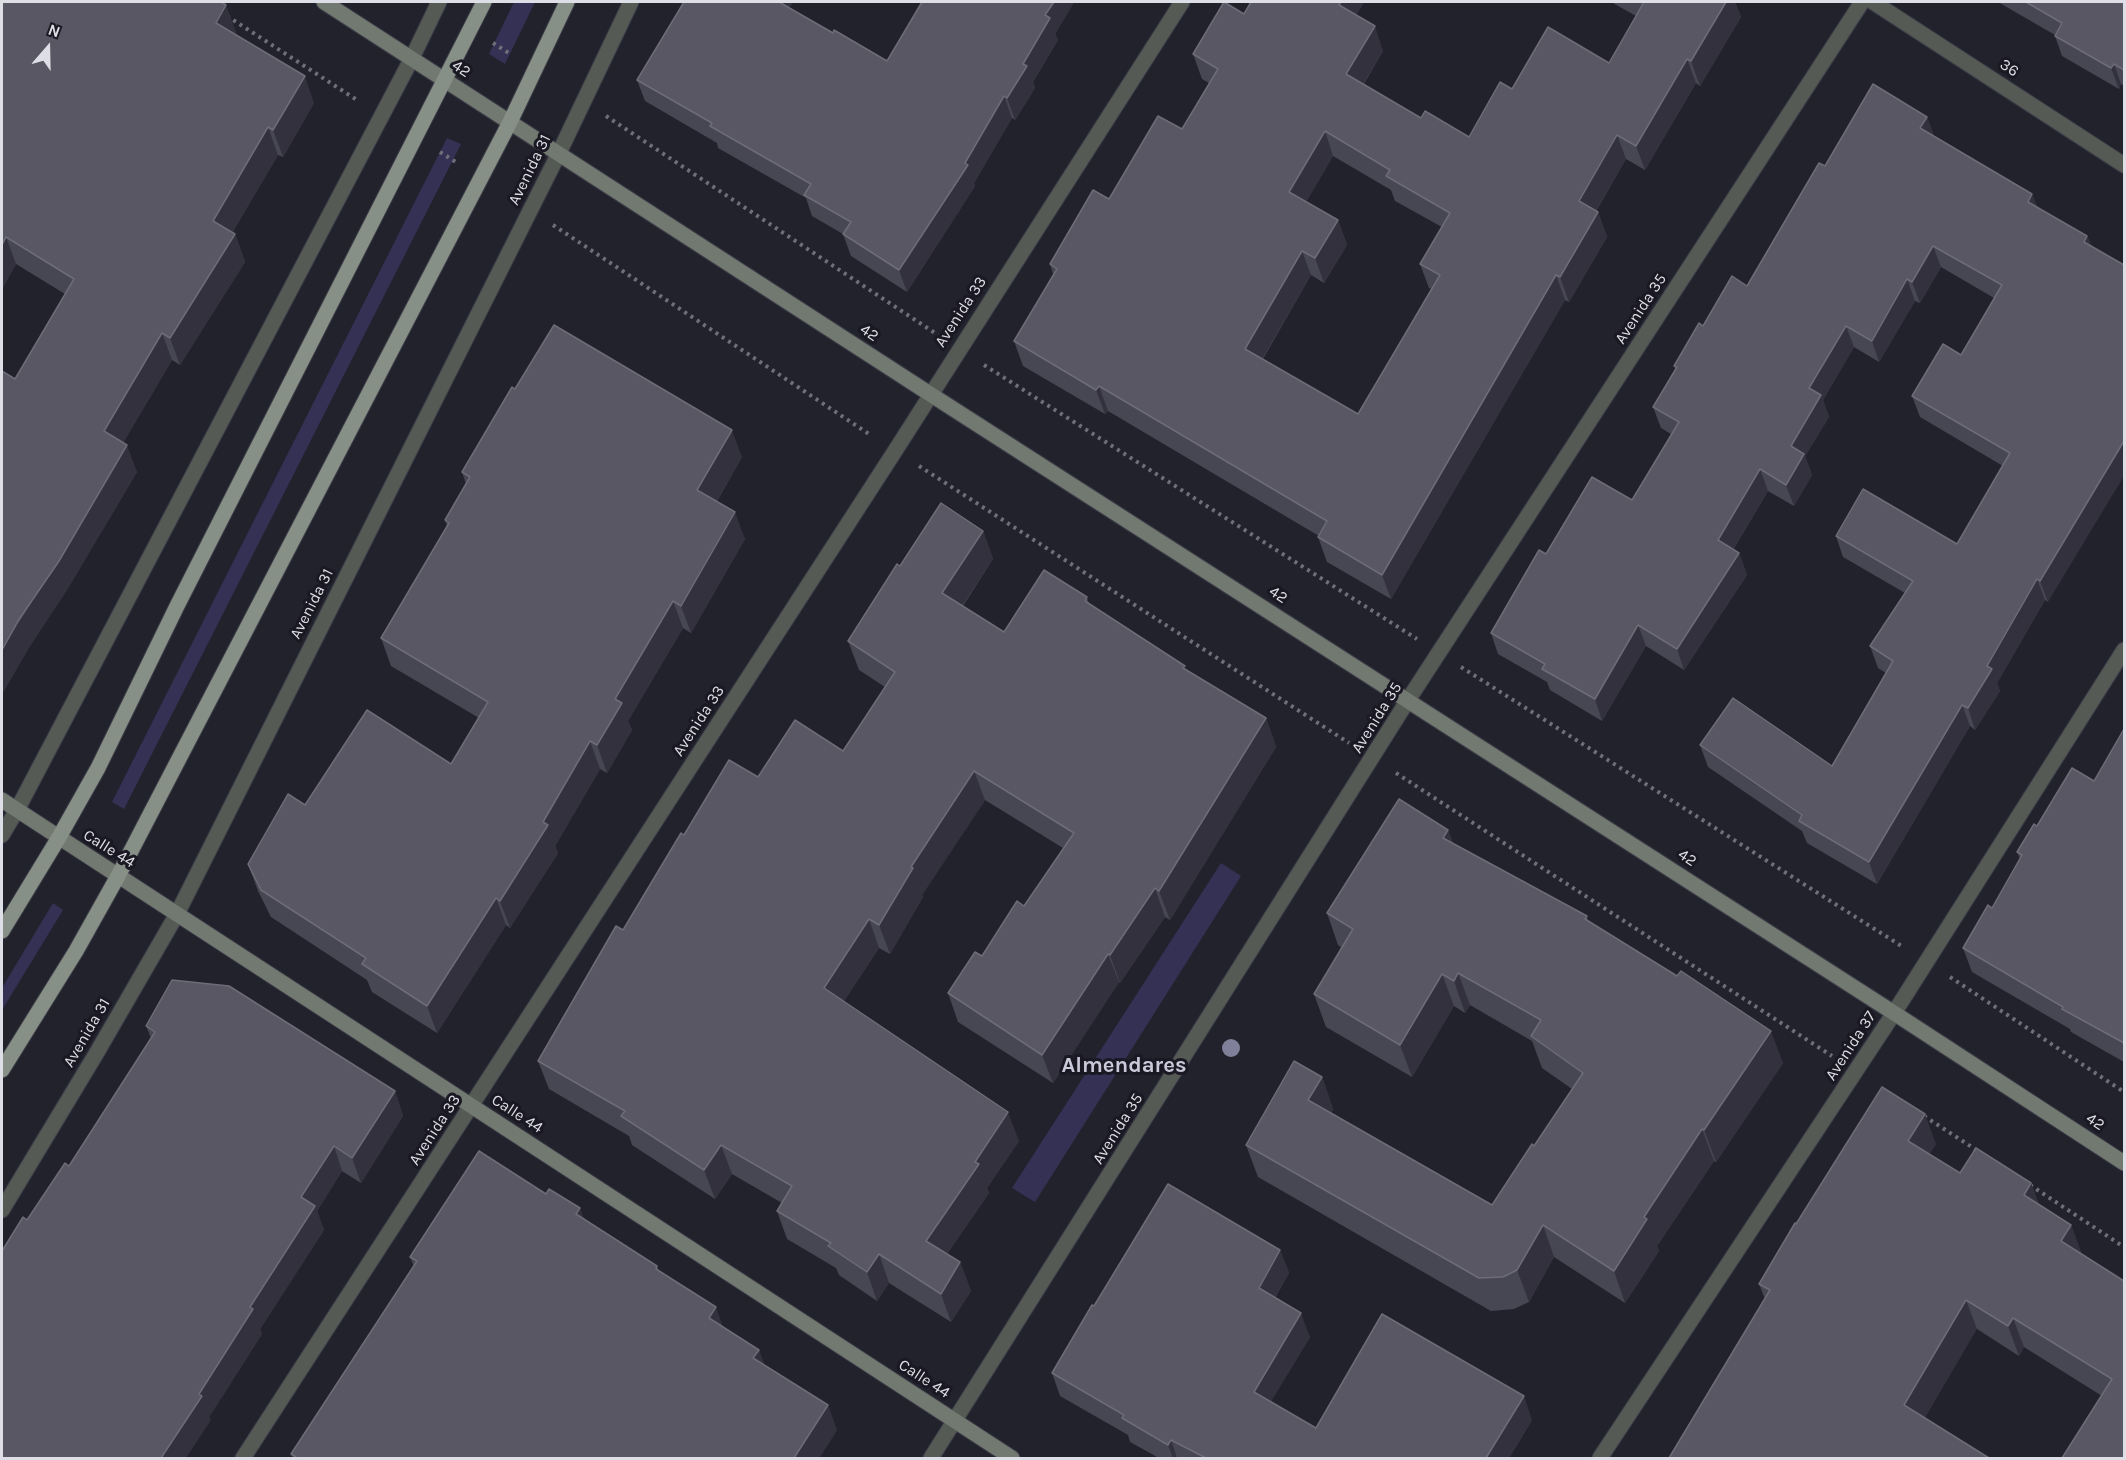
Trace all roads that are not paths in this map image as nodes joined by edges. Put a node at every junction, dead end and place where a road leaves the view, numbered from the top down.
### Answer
1 (324, 2) edge
2 (439, 2) edge
3 (484, 2) edge
4 (567, 2) edge
5 (631, 2) edge
6 (1182, 2) edge
7 (1862, 2) edge
8 (1873, 2) edge
9 (411, 58) junction
10 (445, 80) junction
11 (510, 122) junction
12 (558, 153) junction
13 (2124, 165) edge
14 (930, 394) junction
15 (2124, 650) edge
16 (1408, 700) junction
17 (2, 800) edge
18 (17, 810) junction
19 (2, 835) edge
20 (58, 839) junction
21 (118, 876) junction
22 (177, 914) junction
23 (2, 931) edge
24 (1894, 1013) junction
25 (2, 1070) edge
26 (472, 1106) junction
27 (2124, 1163) edge
28 (2, 1210) edge
29 (955, 1422) junction
30 (243, 1458) edge
31 (931, 1458) edge
32 (1012, 1458) edge
33 (1600, 1458) edge

1 - 9 main road, 42
2 - 9 street
3 - 10 main road
4 - 11 main road
5 - 12 street, Avenida 31
6 - 14 street, Avenida 33
7 - 16 street, Avenida 35
8 - 13 street, 36
9 - 10 main road, 42
9 - 18 street
10 - 11 main road, 42
10 - 20 main road
11 - 12 main road, 42
11 - 21 main road
12 - 14 main road, 42
12 - 22 street, Avenida 31
14 - 16 main road, 42
14 - 26 street, Avenida 33
15 - 24 street, Avenida 37
16 - 24 main road, 42
16 - 29 street, Avenida 35
17 - 18 main road, Calle 44
18 - 19 street
18 - 20 main road, Calle 44
20 - 21 main road, Calle 44
20 - 23 main road
21 - 22 main road, Calle 44
21 - 25 main road
22 - 26 main road, Calle 44
22 - 28 street, Avenida 31
24 - 27 main road, 42
24 - 33 street, Avenida 37
26 - 29 main road, Calle 44
26 - 30 street, Avenida 33
29 - 31 street, Avenida 35
29 - 32 main road, Calle 44

